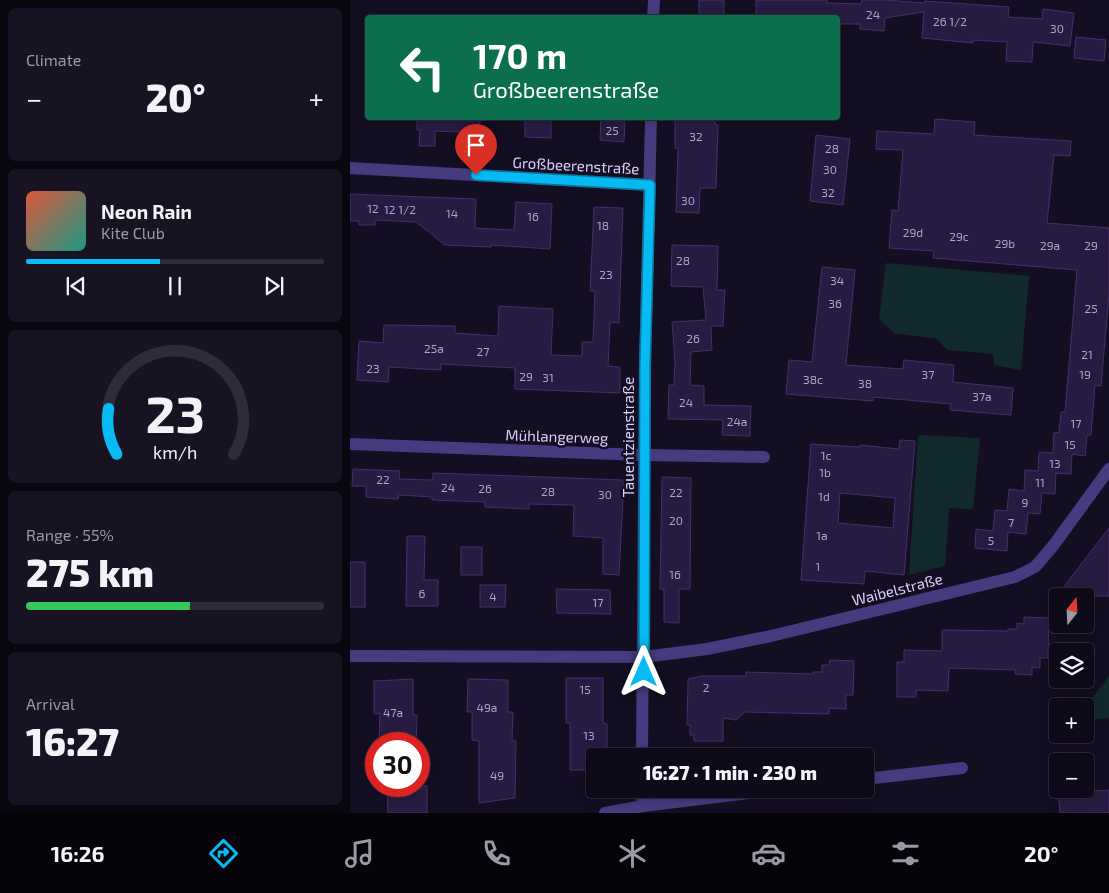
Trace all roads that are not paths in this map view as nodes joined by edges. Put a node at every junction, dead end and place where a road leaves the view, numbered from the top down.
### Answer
1 (654, 0) edge
2 (653, 15) edge
3 (651, 120) edge
4 (350, 168) edge
5 (650, 185) junction
6 (350, 444) edge
7 (643, 455) junction
8 (764, 457) dead end
9 (1109, 469) edge
10 (350, 656) edge
11 (644, 657) junction
12 (642, 748) edge
13 (962, 768) dead end
14 (874, 778) edge
15 (643, 798) edge
16 (708, 798) edge
17 (643, 806) junction
18 (605, 813) edge

1 - 2 street
3 - 5 street, Tauentzienstraße
4 - 5 street, Großbeerenstraße
5 - 7 street, Tauentzienstraße
6 - 7 street, Mühlangerweg
7 - 8 street, Mühlangerweg
7 - 11 street, Tauentzienstraße
9 - 11 street, Waibelstraße
10 - 11 street
11 - 12 street, Tauentzienstraße
13 - 14 street
15 - 17 street
16 - 17 street
17 - 18 street

